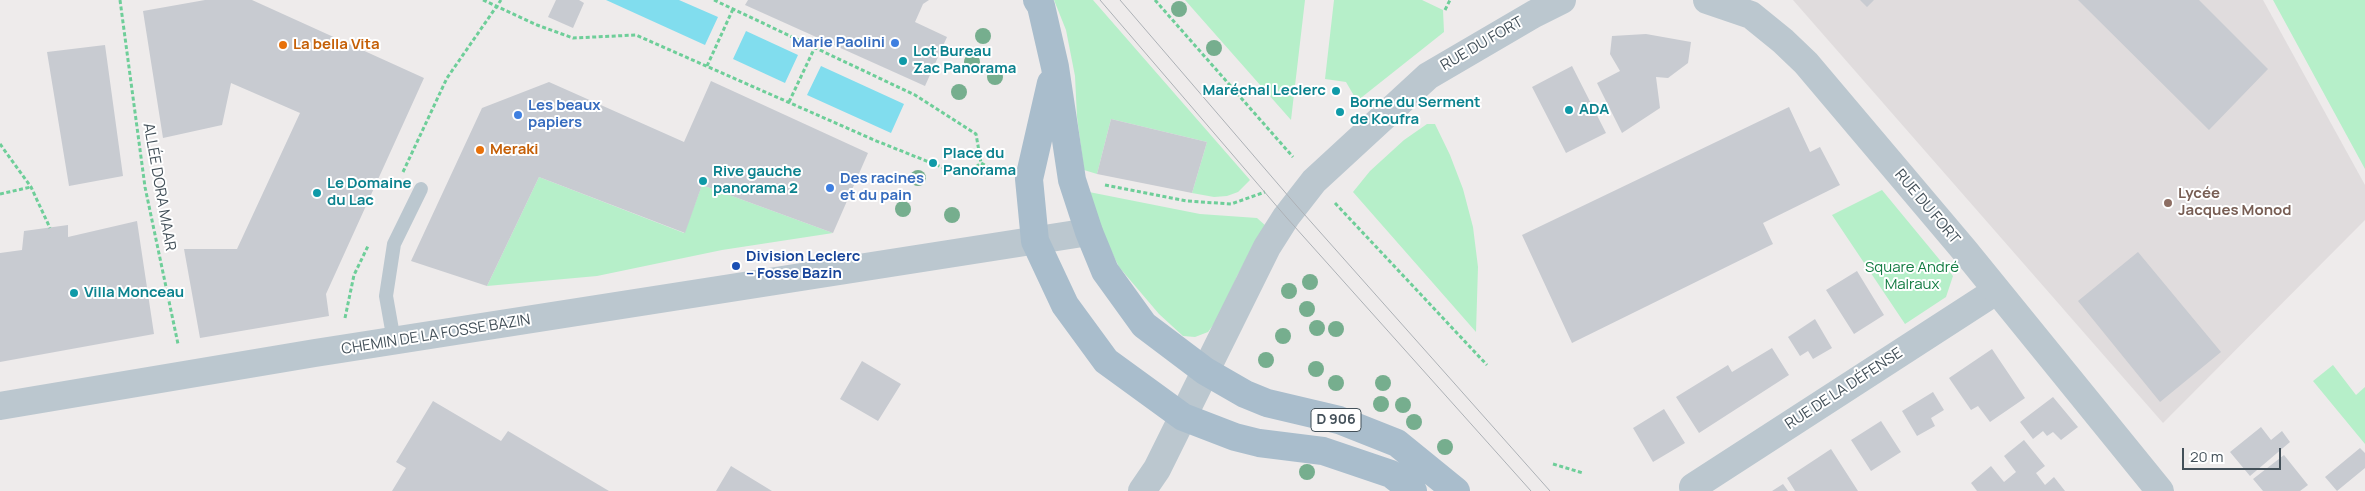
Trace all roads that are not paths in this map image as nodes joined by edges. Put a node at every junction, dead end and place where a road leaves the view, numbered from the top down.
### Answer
1 (1037, 0) edge
2 (1562, 0) edge
3 (1707, 0) edge
4 (1055, 67) junction
5 (421, 189) dead end
6 (1089, 232) junction
7 (1035, 241) junction
8 (1996, 291) junction
9 (394, 341) junction
10 (1205, 371) junction
11 (0, 406) edge
12 (1183, 417) junction
13 (1693, 488) dead end
14 (1142, 491) edge
15 (1414, 491) edge
16 (1456, 491) edge
17 (2160, 491) edge

1 - 4 main road, D 906
2 - 10 street, RUE DU FORT
3 - 8 street, RUE DU FORT
4 - 6 main road, D 906
4 - 7 main road, D 906
5 - 9 lane
6 - 7 street, CHEMIN DE LA FOSSE BAZIN
6 - 10 main road, D 906
7 - 9 street, CHEMIN DE LA FOSSE BAZIN
7 - 12 main road, D 906
8 - 13 street, RUE DE LA DÉFENSE
8 - 17 street, RUE DU FORT
9 - 11 street, CHEMIN DE LA FOSSE BAZIN
10 - 12 street, RUE DU FORT
10 - 16 main road, D 906
12 - 14 street, RUE DU FORT
12 - 15 main road, D 906

